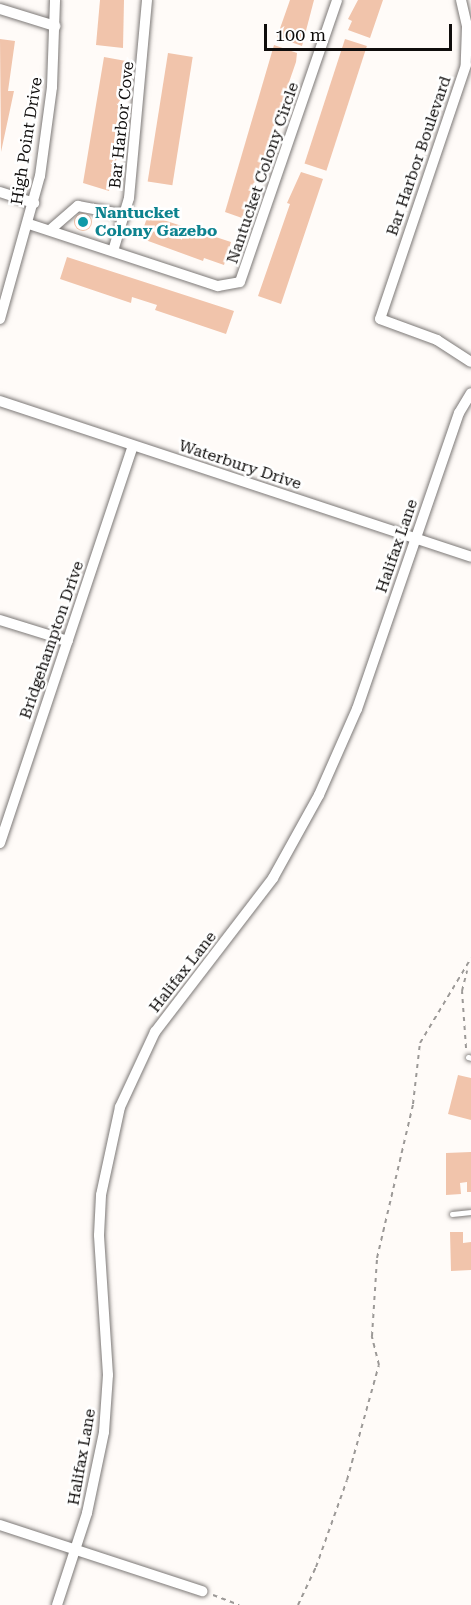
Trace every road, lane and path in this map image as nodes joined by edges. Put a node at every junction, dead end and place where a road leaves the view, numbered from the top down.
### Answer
1 (55, 0) edge
2 (147, 0) edge
3 (337, 0) edge
4 (461, 0) edge
5 (0, 9) edge
6 (55, 26) junction
7 (466, 84) edge
8 (0, 192) edge
9 (34, 202) junction
10 (125, 215) junction
11 (29, 224) junction
12 (50, 230) junction
13 (113, 251) junction
14 (0, 319) edge
15 (471, 362) edge
16 (471, 393) edge
17 (0, 401) edge
18 (133, 446) junction
19 (416, 539) junction
20 (471, 557) edge
21 (0, 620) edge
22 (68, 641) junction
23 (0, 843) edge
24 (471, 958) edge
25 (468, 968) junction
26 (469, 1058) edge
27 (471, 1212) edge
28 (452, 1214) dead end
29 (0, 1525) edge
30 (76, 1550) junction
31 (201, 1591) joint
32 (57, 1605) edge
33 (239, 1605) edge
34 (298, 1605) edge

1 - 6 street, High Point Drive
2 - 10 street, Bar Harbor Cove
3 - 13 street, Nantucket Colony Circle
4 - 7 street, Bar Harbor Boulevard
5 - 6 street
6 - 9 street, High Point Drive
7 - 15 street, Bar Harbor Boulevard
8 - 9 street
9 - 11 street, High Point Drive
10 - 12 street
10 - 13 street, Bar Harbor Cove
11 - 12 street, Nantucket Colony Circle
11 - 14 street, High Point Drive
12 - 13 street, Nantucket Colony Circle
16 - 19 street, Halifax Lane
17 - 18 street, Waterbury Drive
18 - 19 street, Waterbury Drive
18 - 22 street, Bridgehampton Drive
19 - 20 street, Waterbury Drive
19 - 30 street, Halifax Lane
21 - 22 street
22 - 23 street, Bridgehampton Drive
24 - 25 path
25 - 26 path
25 - 34 path
27 - 28 lane
29 - 30 street
30 - 31 street
30 - 32 street, Halifax Lane
31 - 33 path

